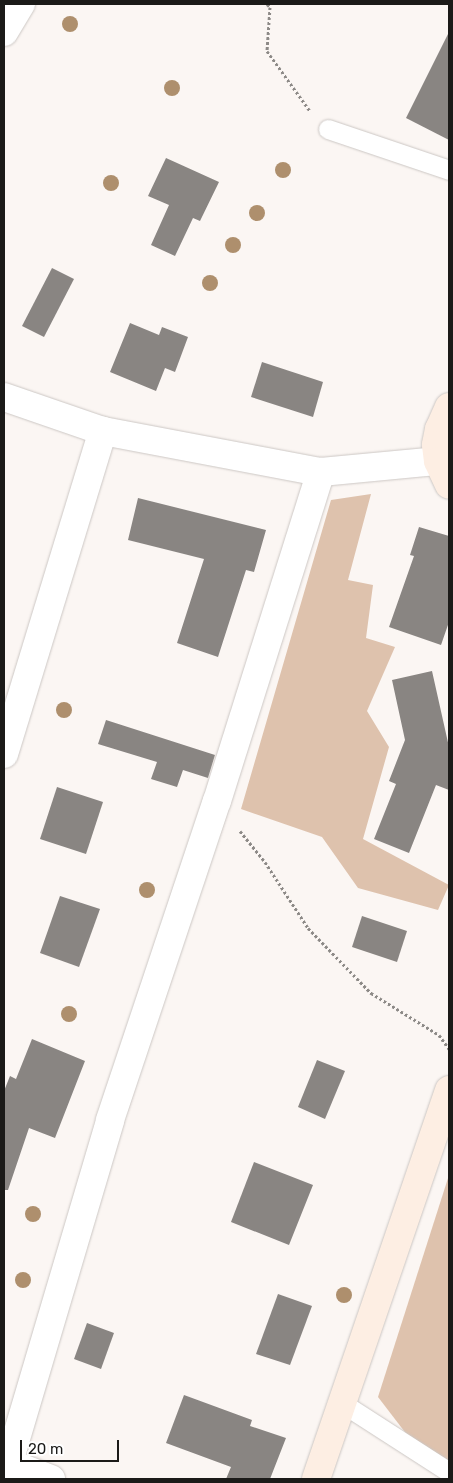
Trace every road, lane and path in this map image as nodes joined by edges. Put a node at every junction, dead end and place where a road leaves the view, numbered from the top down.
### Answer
1 (21, 4) edge
2 (267, 4) edge
3 (4, 32) edge
4 (328, 129) joint
5 (449, 170) edge
6 (4, 396) edge
7 (449, 407) edge
8 (102, 431) junction
9 (321, 472) junction
10 (444, 473) edge
11 (4, 754) edge
12 (217, 800) junction
13 (449, 1049) edge
14 (449, 1090) edge
15 (342, 1403) junction
16 (11, 1426) edge
17 (6, 1471) edge
18 (449, 1472) edge
19 (51, 1479) edge
20 (316, 1479) edge

1 - 3 street
2 - 4 path
4 - 5 lane
6 - 8 street
7 - 10 street
8 - 9 street
8 - 11 street
9 - 10 street
9 - 12 street
12 - 13 path
12 - 16 street
14 - 15 street
15 - 18 lane
15 - 20 street
16 - 17 street
17 - 19 street

